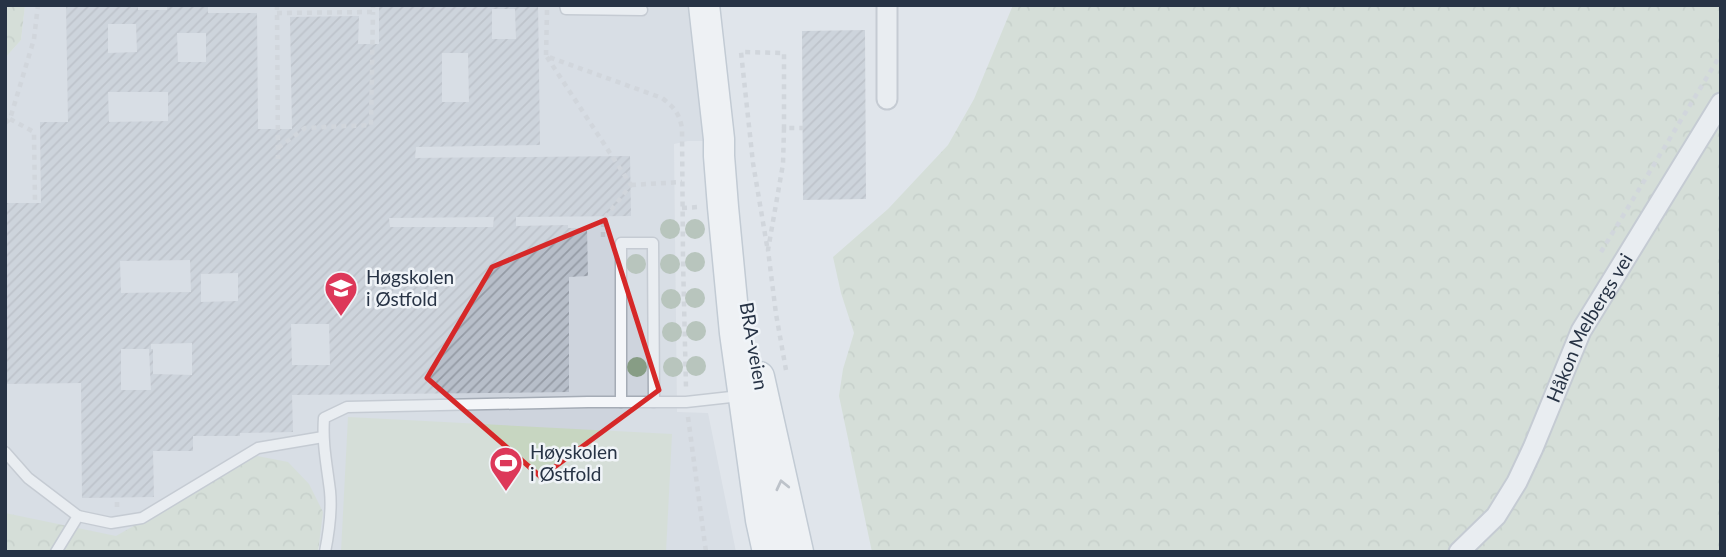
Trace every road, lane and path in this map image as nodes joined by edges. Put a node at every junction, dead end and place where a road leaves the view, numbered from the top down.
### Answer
1 (38, 5) edge
2 (277, 5) edge
3 (565, 5) edge
4 (704, 5) edge
5 (887, 5) edge
6 (373, 8) edge
7 (642, 10) dead end
8 (277, 13) junction
9 (546, 56) dead end
10 (887, 99) dead end
11 (1721, 103) edge
12 (8, 121) edge
13 (784, 128) junction
14 (803, 128) dead end
15 (278, 148) junction
16 (278, 159) dead end
17 (682, 182) dead end
18 (631, 185) junction
19 (35, 203) dead end
20 (603, 247) dead end
21 (768, 250) junction
22 (787, 372) dead end
23 (752, 394) junction
24 (621, 402) junction
25 (654, 402) junction
26 (323, 437) junction
27 (5, 452) edge
28 (78, 516) junction
29 (56, 552) edge
30 (325, 552) edge
31 (768, 552) edge
32 (798, 552) edge
33 (1459, 552) edge

1 - 12 path
2 - 8 path
3 - 7 lane
4 - 23 main road, BRA-veien
5 - 10 street
6 - 8 path
6 - 15 path
8 - 15 path
9 - 18 path
11 - 33 street, Håkon Melbergs vei
12 - 19 path
13 - 14 path
13 - 21 path
13 - 21 path
15 - 16 path
17 - 18 path
18 - 20 path
21 - 22 path
23 - 25 lane
23 - 31 main road, BRA-veien
32 -> 23 main road, BRA-veien
24 - 25 lane
24 - 25 lane
24 - 26 lane
26 - 28 lane
26 - 30 lane
27 - 28 lane
28 - 29 lane

